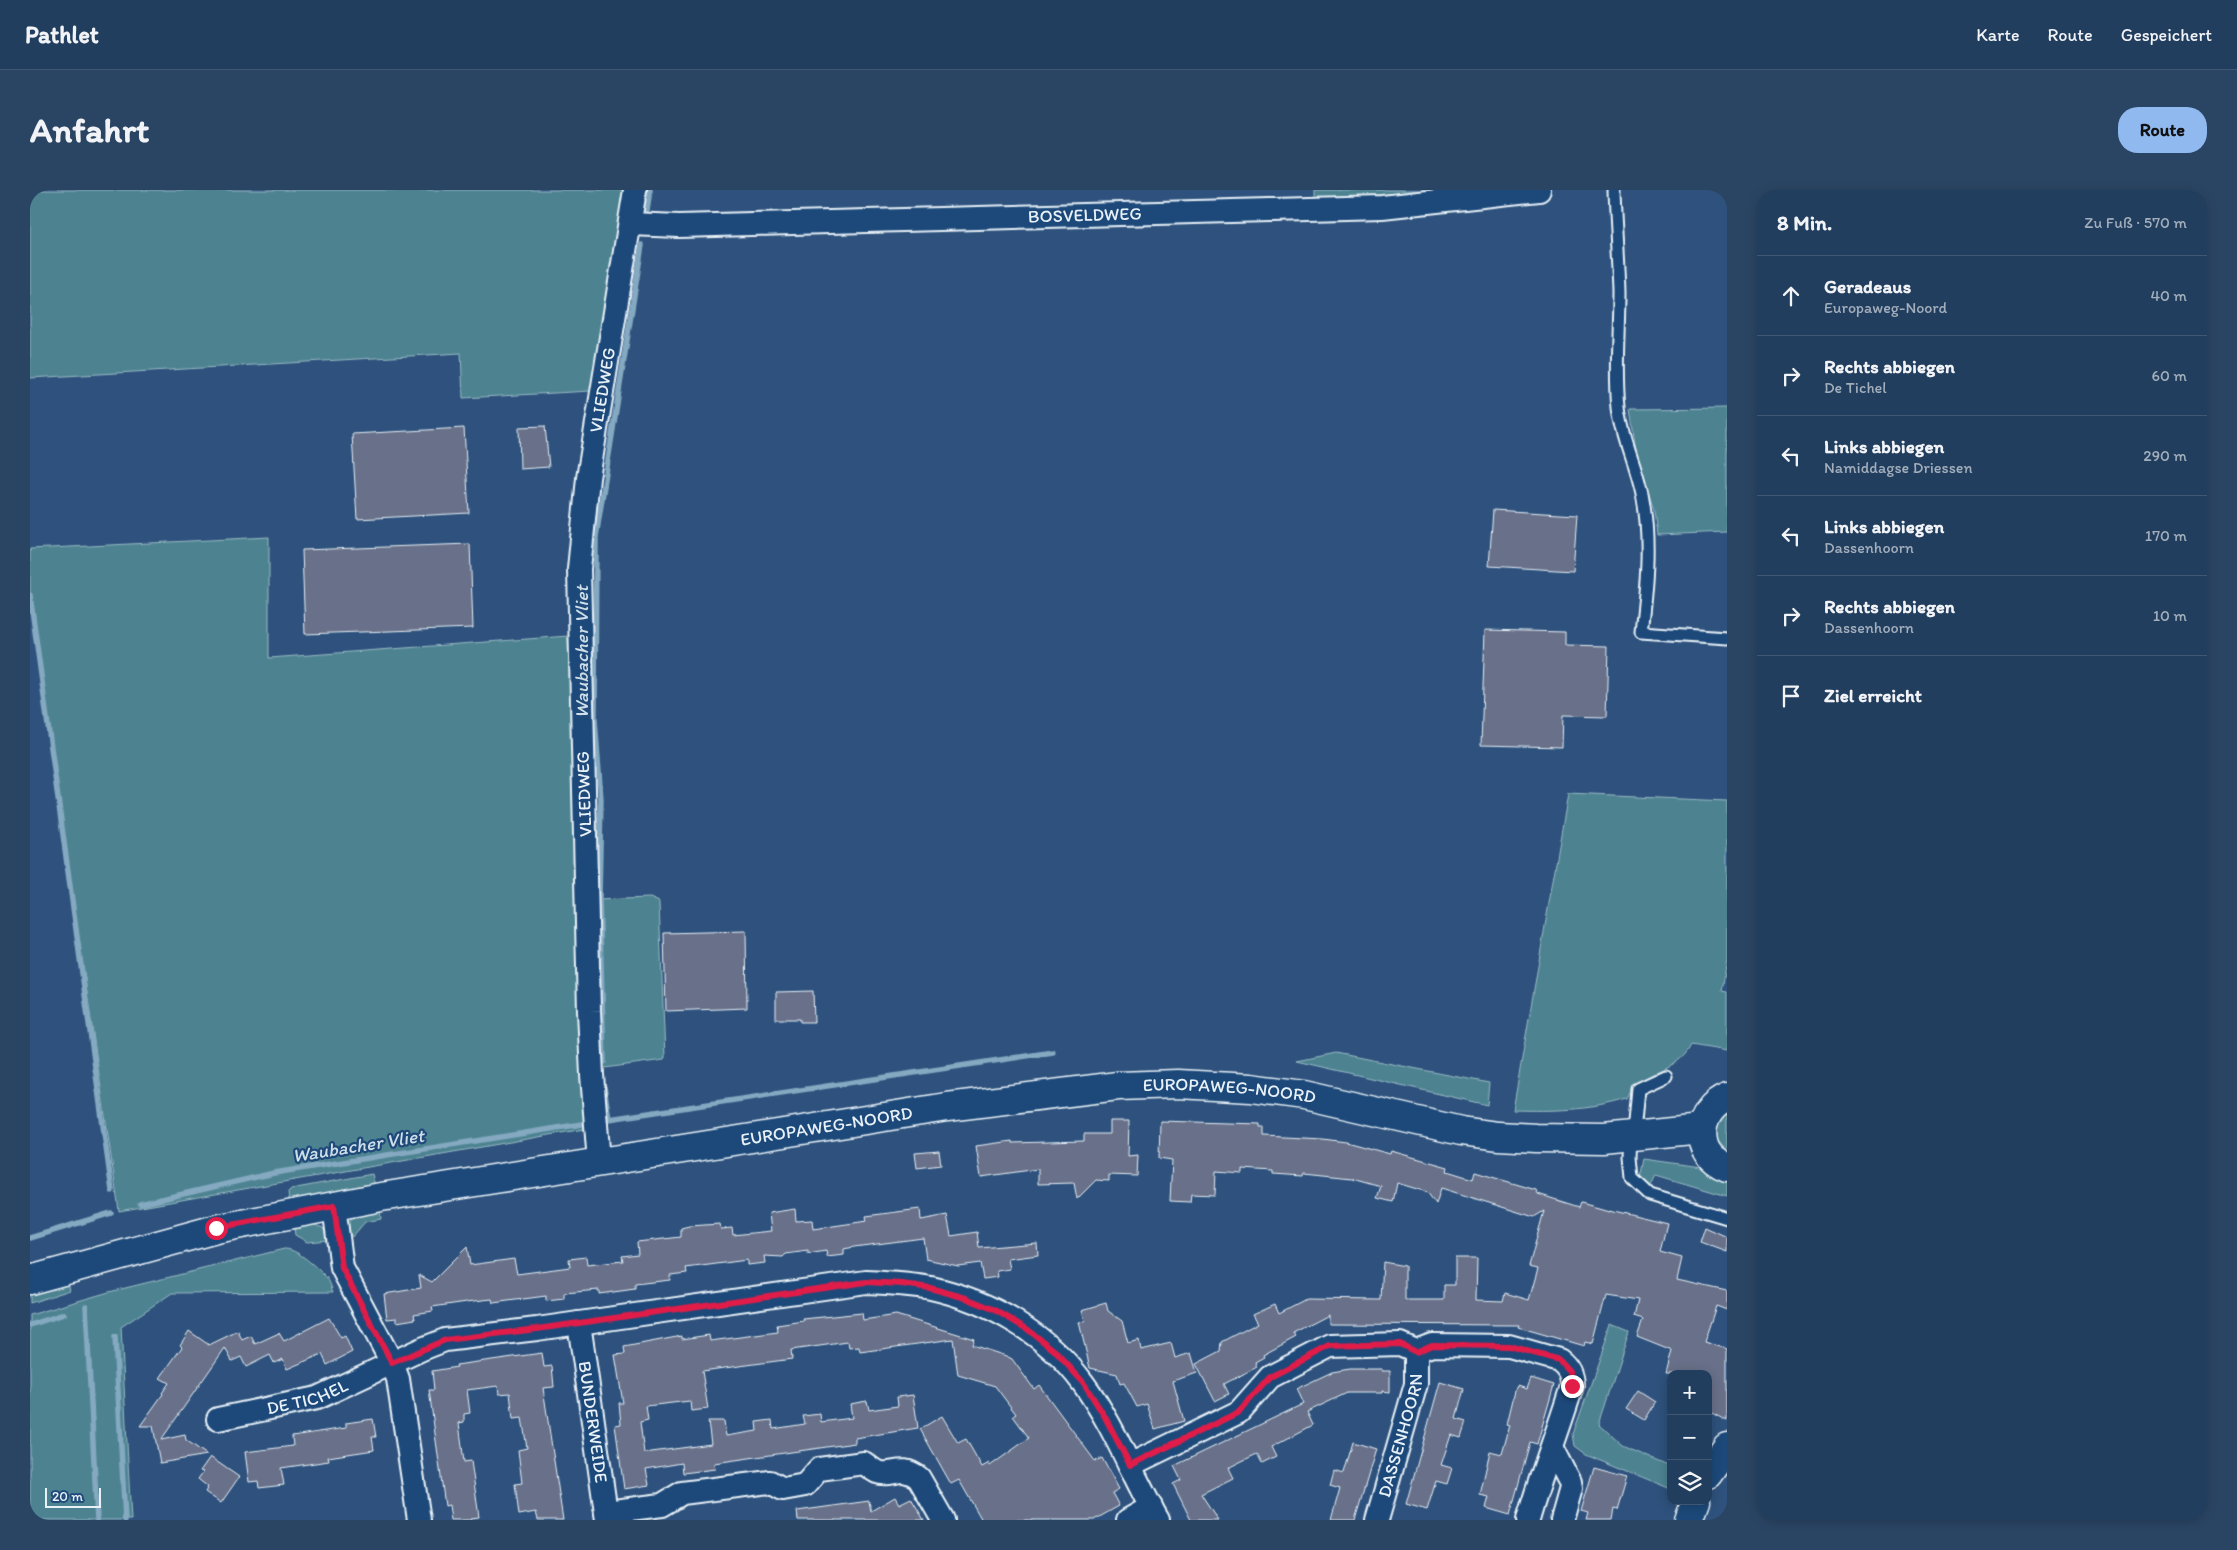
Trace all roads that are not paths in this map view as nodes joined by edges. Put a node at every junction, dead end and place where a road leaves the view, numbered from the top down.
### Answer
1 (635, 190) edge
2 (1539, 190) edge
3 (1614, 190) edge
4 (630, 224) junction
5 (1727, 638) edge
6 (1666, 1076) dead end
7 (1727, 1098) edge
8 (1701, 1129) junction
9 (1630, 1136) junction
10 (599, 1162) junction
11 (1727, 1167) edge
12 (334, 1206) junction
13 (1727, 1218) edge
14 (30, 1280) edge
15 (579, 1323) junction
16 (1416, 1352) junction
17 (392, 1363) junction
18 (218, 1419) dead end
19 (1727, 1447) edge
20 (1553, 1449) junction
21 (1130, 1465) junction
22 (1712, 1468) edge
23 (1695, 1505) edge
24 (1154, 1514) edge
25 (606, 1516) edge
26 (419, 1520) edge
27 (943, 1520) edge
28 (1128, 1520) edge
29 (1377, 1520) edge
30 (1528, 1520) edge
31 (1562, 1520) edge
32 (1689, 1520) edge

1 - 4 street, VLIEDWEG
2 - 4 street, BOSVELDWEG
3 - 5 lane
4 - 10 street, VLIEDWEG
6 - 9 lane
7 - 8 street
8 - 9 street, EUROPAWEG-NOORD
8 - 11 street
9 - 10 street, EUROPAWEG-NOORD
9 - 13 lane
10 - 12 street, EUROPAWEG-NOORD
12 - 14 street, EUROPAWEG-NOORD
12 - 17 street
15 - 17 street, DE TICHEL
15 - 21 street, DE TICHEL
15 - 25 street, BUNDERWEIDE
16 - 20 street, DASSENHOORN
16 - 21 street, DASSENHOORN
16 - 29 street, DASSENHOORN
17 - 18 street, DE TICHEL
17 - 26 street
19 - 22 street
20 - 30 street, DASSENHOORN
20 - 31 street
21 - 24 street, DE TICHEL
23 - 32 street
24 - 28 street
25 - 27 street

